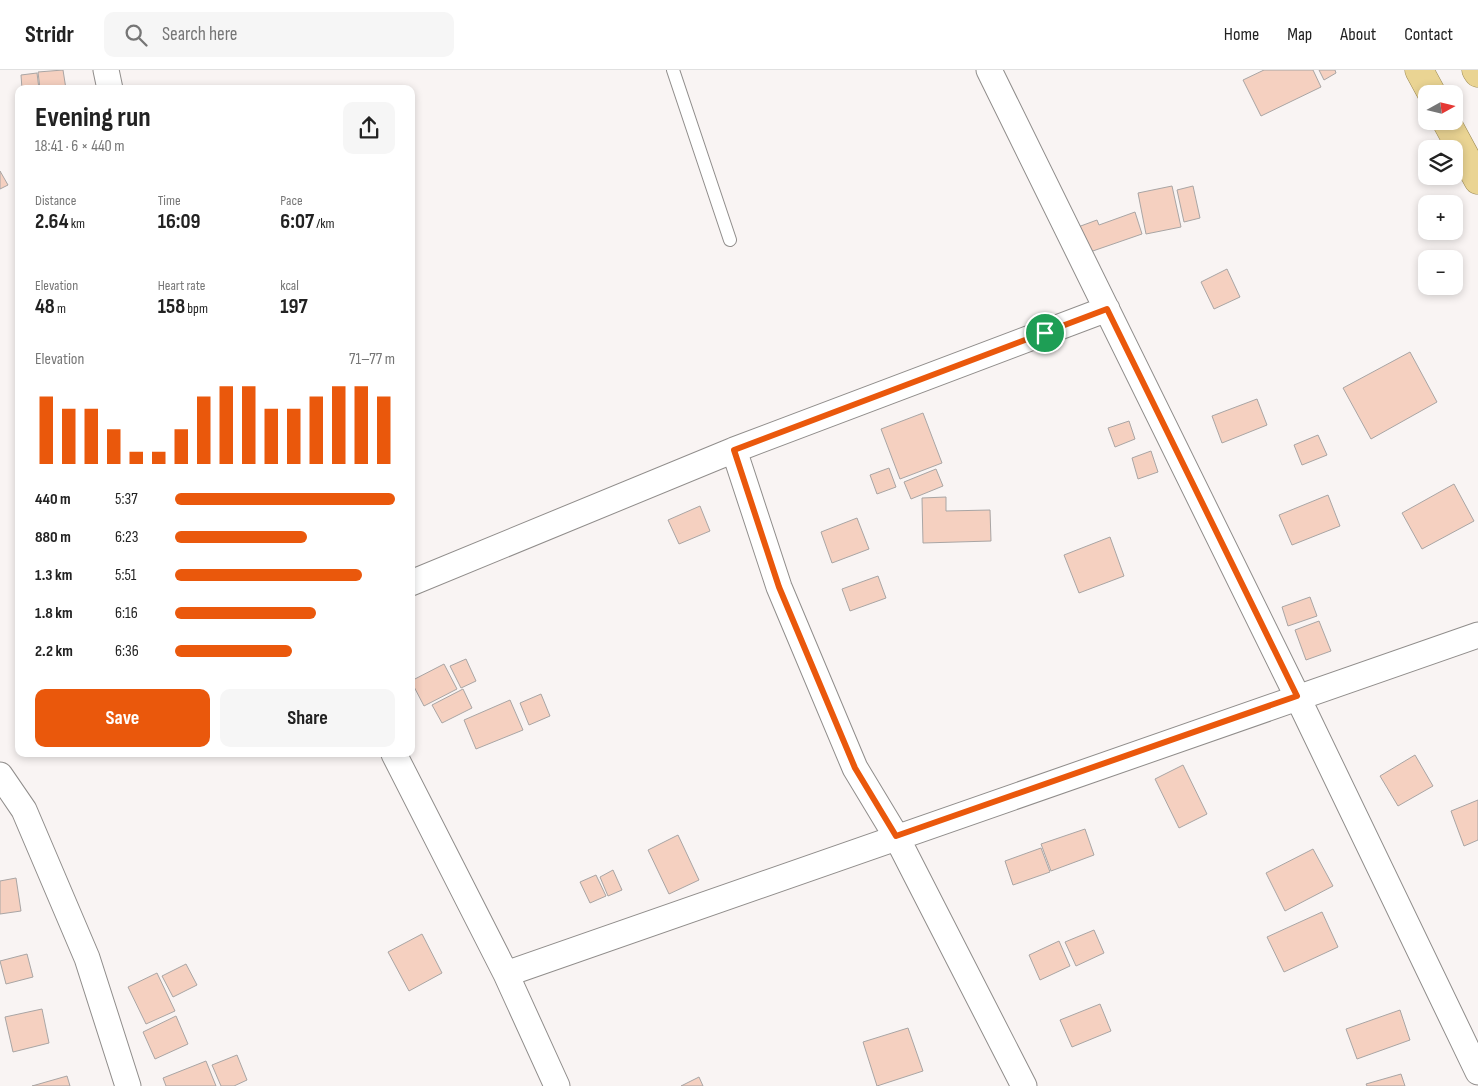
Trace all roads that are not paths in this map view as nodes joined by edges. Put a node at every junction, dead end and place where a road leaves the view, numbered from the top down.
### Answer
1 (106, 70) edge
2 (673, 70) edge
3 (989, 70) edge
4 (1419, 70) edge
5 (109, 85) edge
6 (1427, 85) edge
7 (1451, 130) edge
8 (1478, 180) edge
9 (730, 240) dead end
10 (1107, 309) junction
11 (734, 450) junction
12 (415, 581) edge
13 (1478, 635) edge
14 (1297, 696) junction
15 (396, 757) edge
16 (0, 774) edge
17 (896, 836) junction
18 (506, 974) junction
19 (1478, 1072) edge
20 (128, 1086) edge
21 (557, 1086) edge
22 (1024, 1086) edge

1 - 5 street
2 - 9 lane
3 - 10 street
4 - 6 highway
7 - 8 highway
10 - 11 street
10 - 14 street
11 - 12 street
11 - 17 street
13 - 14 street
14 - 17 street
14 - 19 street
15 - 18 street
16 - 20 street
17 - 18 street
17 - 22 street
18 - 21 street

